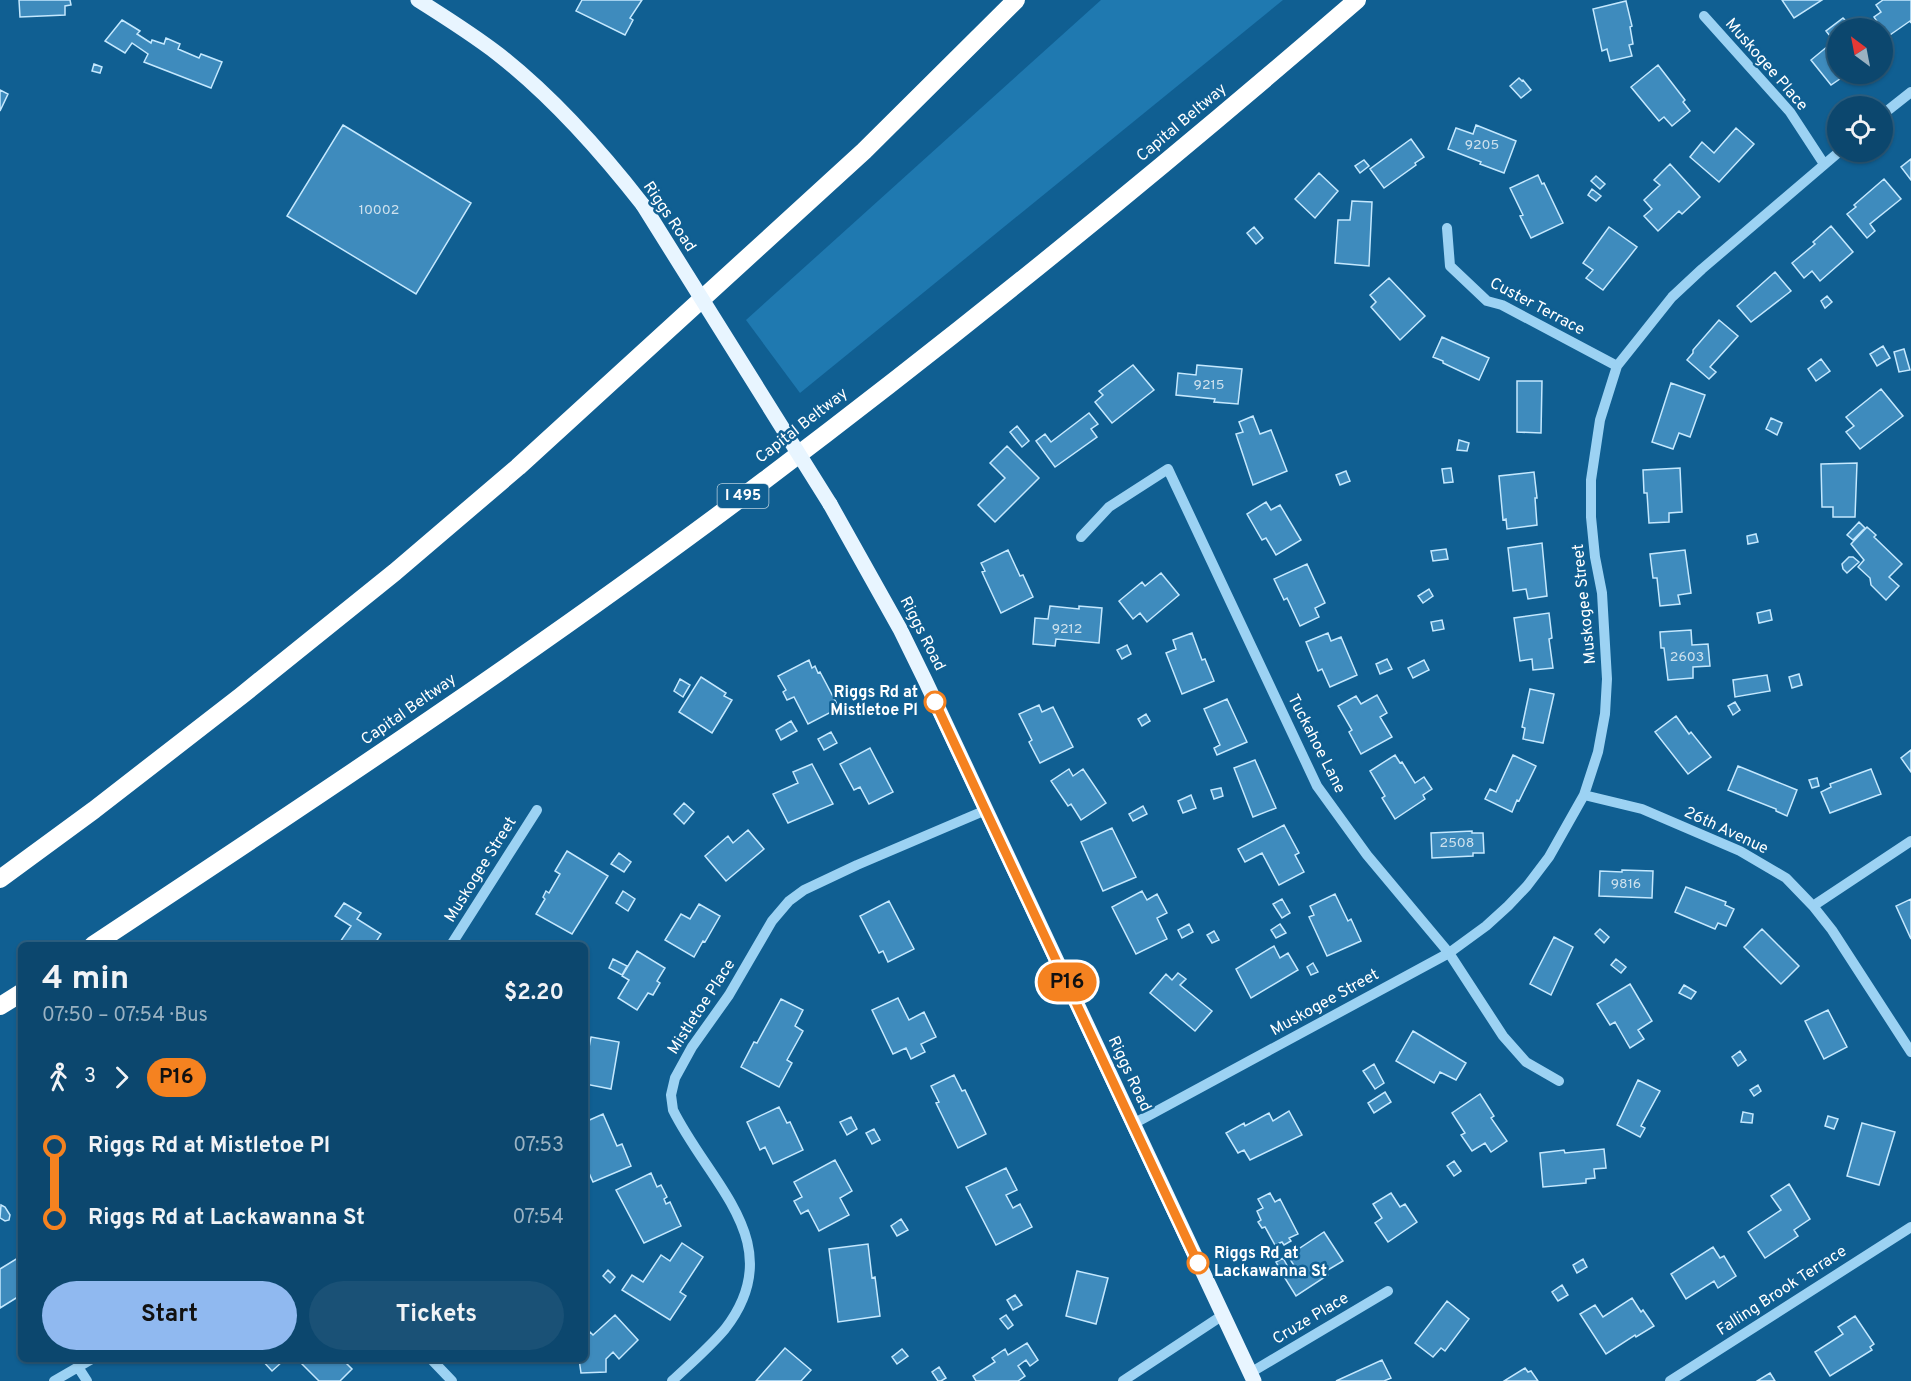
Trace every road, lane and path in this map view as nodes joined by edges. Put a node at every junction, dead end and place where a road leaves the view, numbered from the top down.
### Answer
1 (418, 0) edge
2 (1016, 0) edge
3 (1357, 0) edge
4 (1704, 16) dead end
5 (1911, 92) edge
6 (1893, 106) edge
7 (1827, 162) edge
8 (1824, 164) junction
9 (1447, 228) dead end
10 (1617, 366) junction
11 (1081, 537) dead end
12 (1584, 795) junction
13 (537, 810) dead end
14 (986, 810) junction
15 (1911, 841) edge
16 (0, 879) edge
17 (1813, 906) junction
18 (98, 942) edge
19 (453, 942) edge
20 (1449, 953) junction
21 (18, 995) edge
22 (0, 1006) edge
23 (1911, 1052) edge
24 (1559, 1081) dead end
25 (1133, 1124) junction
26 (1911, 1227) edge
27 (1388, 1291) dead end
28 (1223, 1315) junction
29 (87, 1362) edge
30 (434, 1362) edge
31 (78, 1367) junction
32 (1252, 1377) edge
33 (54, 1381) edge
34 (87, 1381) edge
35 (452, 1381) edge
36 (672, 1381) edge
37 (1123, 1381) edge
38 (1670, 1381) edge

1 - 14 main road, Riggs Road, bridge
2 - 16 highway
3 - 18 highway, Capital Beltway / I 495
4 - 8 street, Muskogee Place
5 - 6 street
7 - 8 street, Muskogee Street
8 - 10 street, Muskogee Street
9 - 10 street, Custer Terrace
10 - 12 street, Muskogee Street
11 - 20 street, Tuckahoe Lane
12 - 17 street, 26th Avenue
12 - 20 street, Muskogee Street
13 - 19 street, Muskogee Street
14 - 25 main road, Riggs Road
14 - 36 street, Mistletoe Place
15 - 17 street
17 - 23 street, 26th Avenue
20 - 24 street, Tuckahoe Lane
20 - 25 street, Muskogee Street
21 - 22 highway
25 - 28 main road, Riggs Road
26 - 38 street, Falling Brook Terrace
27 - 32 street, Cruze Place
28 - 32 main road, Riggs Road
28 - 37 street
29 - 31 street
30 - 35 street
31 - 33 street
31 - 34 street

